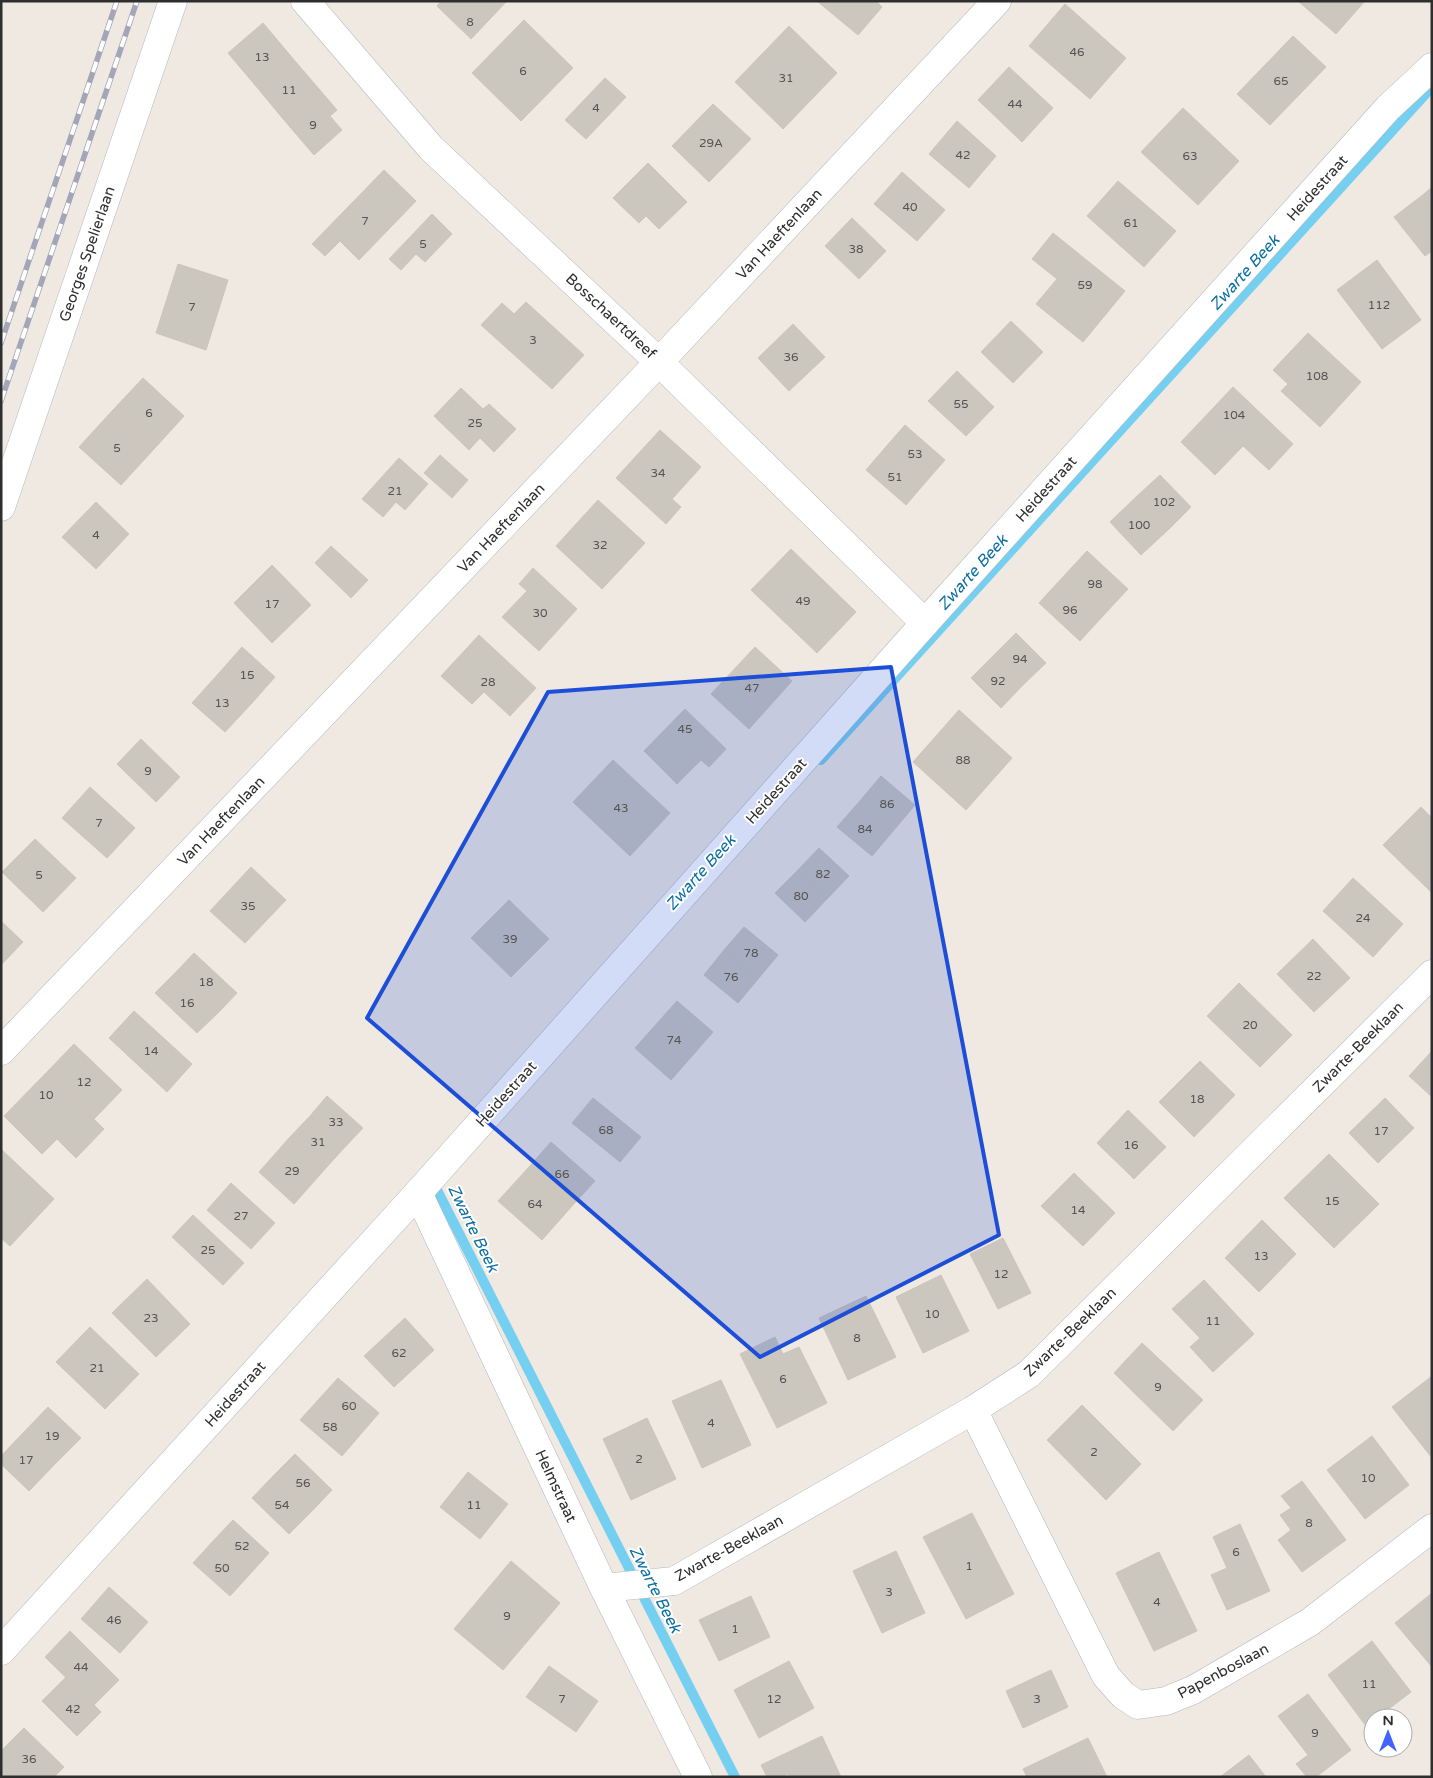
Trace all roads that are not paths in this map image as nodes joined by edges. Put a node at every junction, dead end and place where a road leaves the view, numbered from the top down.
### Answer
1 (173, 1) edge
2 (305, 1) edge
3 (997, 1) edge
4 (1432, 67) edge
5 (660, 362) junction
6 (1, 506) edge
7 (925, 624) junction
8 (1432, 974) edge
9 (1, 1050) edge
10 (418, 1193) junction
11 (973, 1410) junction
12 (1432, 1528) edge
13 (604, 1588) junction
14 (1, 1651) edge
15 (698, 1777) edge

1 - 6 street, Georges Spelierlaan
2 - 5 street, Bosschaertdreef
3 - 5 street, Van Haeftenlaan
4 - 7 street, Heidestraat
5 - 7 street, Bosschaertdreef
5 - 9 street, Van Haeftenlaan
7 - 10 street, Heidestraat
8 - 11 street, Zwarte-Beeklaan
10 - 13 street, Helmstraat
10 - 14 street, Heidestraat
11 - 12 street, Papenboslaan
11 - 13 street, Zwarte-Beeklaan
13 - 15 street, Helmstraat

